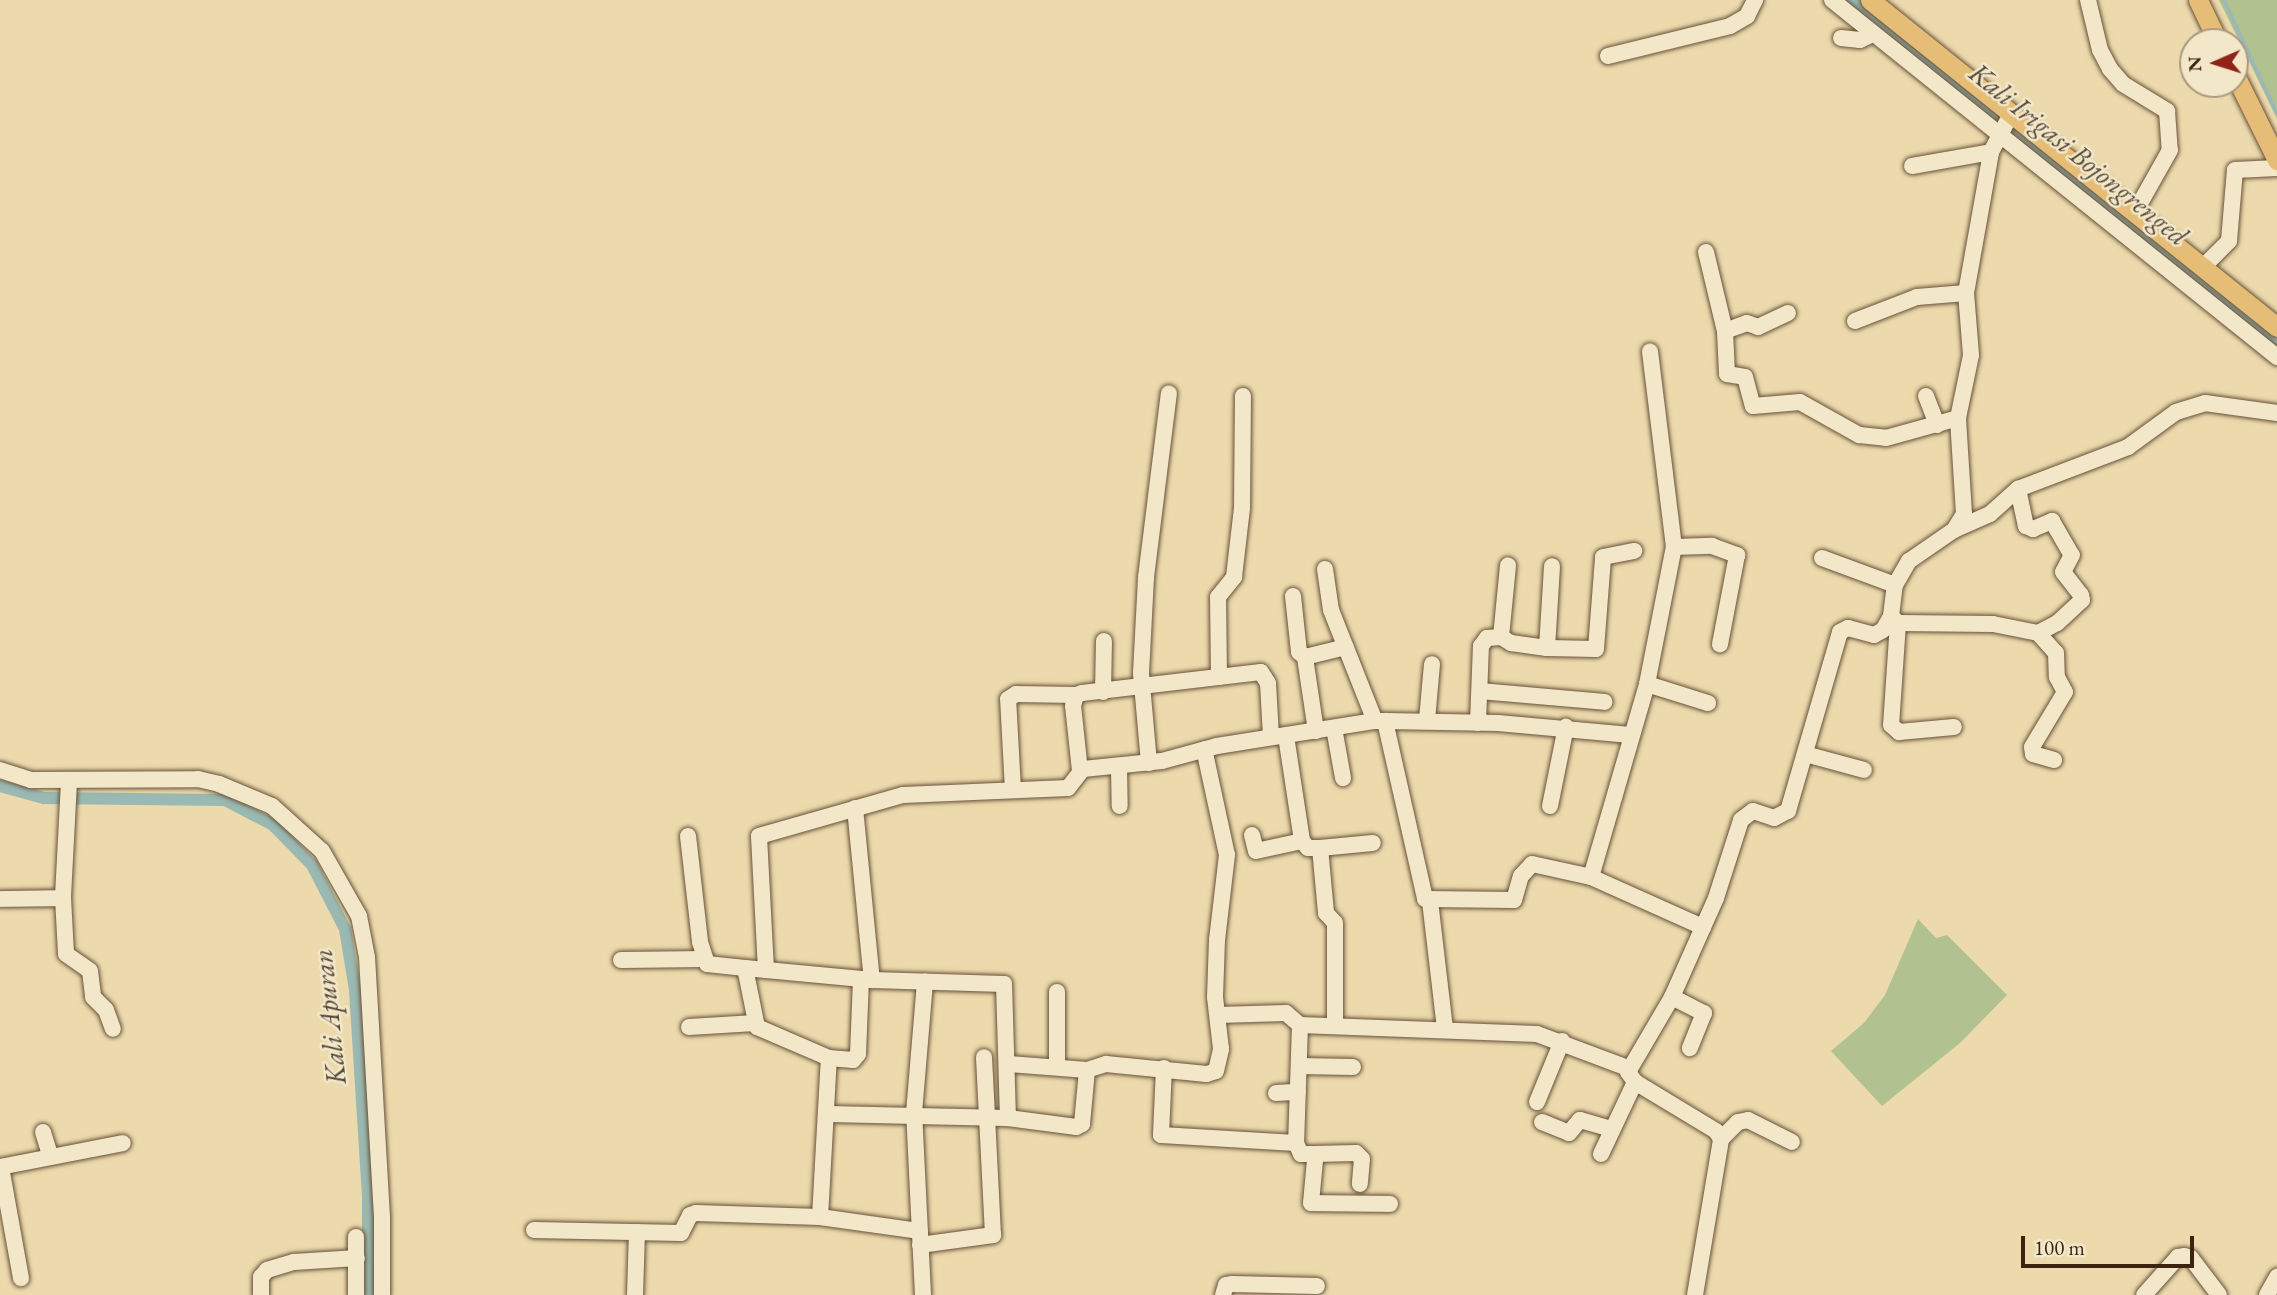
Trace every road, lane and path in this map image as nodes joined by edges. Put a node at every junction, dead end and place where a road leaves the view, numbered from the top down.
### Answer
1 (1755, 0) edge
2 (1832, 0) edge
3 (1870, 0) edge
4 (2088, 0) edge
5 (2198, 0) edge
6 (1889, 8) edge
7 (2211, 28) edge
8 (1873, 34) junction
9 (1841, 38) dead end
10 (1608, 56) dead end
11 (2246, 98) edge
12 (2004, 124) junction
13 (1992, 152) junction
14 (2277, 160) edge
15 (1912, 166) dead end
16 (2277, 168) edge
17 (2135, 212) junction
18 (1706, 252) dead end
19 (2203, 267) junction
20 (1966, 293) junction
21 (2230, 305) junction
22 (1788, 313) dead end
23 (1854, 321) dead end
24 (2277, 327) edge
25 (1725, 331) junction
26 (1650, 351) dead end
27 (2277, 357) edge
28 (1169, 393) dead end
29 (1243, 396) dead end
30 (1926, 396) dead end
31 (2277, 412) edge
32 (1958, 418) junction
33 (1937, 425) junction
34 (2018, 489) junction
35 (1954, 530) junction
36 (1674, 547) junction
37 (1634, 551) dead end
38 (1822, 558) dead end
39 (1508, 565) dead end
40 (1552, 566) dead end
41 (1325, 569) dead end
42 (1895, 585) junction
43 (1293, 596) dead end
44 (1894, 619) junction
45 (2038, 633) junction
46 (1501, 637) junction
47 (1104, 642) dead end
48 (1720, 644) dead end
49 (1346, 647) junction
50 (1547, 648) junction
51 (1305, 657) junction
52 (1432, 664) dead end
53 (1219, 677) junction
54 (1647, 684) junction
55 (1142, 688) junction
56 (1480, 691) junction
57 (1103, 692) junction
58 (1076, 695) junction
59 (1605, 702) dead end
60 (1708, 703) dead end
61 (1427, 720) junction
62 (1380, 721) junction
63 (1478, 723) junction
64 (1566, 727) junction
65 (1954, 727) dead end
66 (1334, 728) junction
67 (1316, 731) junction
68 (1278, 736) junction
69 (1630, 736) junction
70 (1204, 749) junction
71 (1805, 754) junction
72 (2054, 760) dead end
73 (1149, 763) junction
74 (1119, 767) junction
75 (0, 770) edge
76 (1864, 770) dead end
77 (1080, 771) junction
78 (1343, 778) dead end
79 (68, 787) junction
80 (1013, 790) junction
81 (1120, 806) dead end
82 (1550, 806) dead end
83 (855, 808) junction
84 (688, 835) dead end
85 (1252, 835) dead end
86 (1302, 841) junction
87 (1373, 844) dead end
88 (1320, 848) junction
89 (1591, 877) junction
90 (63, 898) junction
91 (0, 899) edge
92 (1430, 901) junction
93 (1703, 927) junction
94 (705, 959) junction
95 (621, 960) dead end
96 (745, 968) junction
97 (766, 970) junction
98 (866, 979) junction
99 (925, 981) junction
100 (1057, 992) dead end
101 (1672, 997) junction
102 (1218, 1015) junction
103 (755, 1023) junction
104 (1300, 1025) junction
105 (1335, 1025) junction
106 (689, 1027) dead end
107 (113, 1028) dead end
108 (1445, 1029) junction
109 (1562, 1041) junction
110 (1690, 1048) dead end
111 (984, 1057) dead end
112 (829, 1058) junction
113 (1009, 1064) junction
114 (1299, 1066) junction
115 (1057, 1067) junction
116 (1353, 1067) dead end
117 (1164, 1068) junction
118 (1087, 1070) junction
119 (1632, 1075) junction
120 (1298, 1092) junction
121 (1276, 1093) dead end
122 (1537, 1102) dead end
123 (914, 1113) junction
124 (826, 1114) junction
125 (1007, 1118) junction
126 (985, 1119) junction
127 (1542, 1122) dead end
128 (1612, 1129) junction
129 (43, 1132) dead end
130 (1721, 1139) junction
131 (1792, 1142) dead end
132 (123, 1143) dead end
133 (1296, 1143) junction
134 (1314, 1154) junction
135 (1601, 1154) dead end
136 (50, 1155) junction
137 (1, 1167) edge
138 (1360, 1184) dead end
139 (1390, 1204) dead end
140 (820, 1217) junction
141 (534, 1230) dead end
142 (637, 1232) junction
143 (356, 1237) dead end
144 (920, 1238) junction
145 (357, 1258) junction
146 (22, 1278) dead end
147 (2277, 1278) edge
148 (1317, 1286) dead end
149 (261, 1295) edge
150 (356, 1295) edge
151 (382, 1295) edge
152 (635, 1295) edge
153 (923, 1295) edge
154 (1223, 1295) edge
155 (1696, 1295) edge
156 (2144, 1295) edge
157 (2219, 1295) edge
158 (2267, 1295) edge

1 - 10 street
2 - 8 street
3 - 6 main road
4 - 17 street
5 - 7 main road
6 - 12 main road
8 - 9 street
8 - 12 street
11 - 14 main road
12 - 13 street
12 - 17 main road
12 - 21 street
13 - 15 street
13 - 20 street
16 - 19 street
17 - 19 main road
18 - 25 street
19 - 21 main road
20 - 23 street
20 - 32 street
21 - 24 main road
21 - 27 street
22 - 25 street
25 - 33 street
26 - 36 street
28 - 55 street
29 - 53 street
30 - 33 street
31 - 34 street
32 - 33 street
32 - 35 street
34 - 35 street
34 - 45 street
35 - 42 street
36 - 48 street
36 - 54 street
37 - 50 street
38 - 42 street
39 - 46 street
40 - 50 street
41 - 49 street
42 - 44 street
43 - 51 street
44 - 45 street
44 - 65 street
44 - 71 street
45 - 72 street
46 - 50 street
46 - 56 street
47 - 57 street
49 - 51 street
49 - 62 street
51 - 67 street
52 - 61 street
53 - 55 street
53 - 68 street
54 - 60 street
54 - 69 street
55 - 57 street
55 - 73 street
56 - 59 street
56 - 63 street
57 - 58 street
58 - 77 street
58 - 80 street
61 - 62 street
61 - 63 street
62 - 66 street
62 - 92 street
63 - 64 street
64 - 69 street
64 - 82 street
66 - 67 street
66 - 78 street
67 - 68 street
68 - 70 street
68 - 86 street
69 - 89 street
70 - 73 street
70 - 102 street
71 - 76 street
71 - 93 street
73 - 74 street
74 - 77 street
74 - 81 street
75 - 79 street
77 - 80 street
79 - 90 street
79 - 151 street
80 - 83 street
83 - 97 street
83 - 98 street
84 - 94 street
85 - 86 street
86 - 88 street
87 - 88 street
88 - 105 street
89 - 92 street
89 - 93 street
90 - 91 street
90 - 107 street
92 - 108 street
93 - 101 street
94 - 95 street
94 - 96 street
96 - 97 street
96 - 103 street
97 - 98 street
98 - 99 street
98 - 112 street
99 - 113 street
99 - 123 street
100 - 115 street
101 - 110 street
101 - 119 street
102 - 104 street
102 - 117 street
103 - 106 street
103 - 112 street
104 - 105 street
104 - 114 street
105 - 108 street
108 - 109 street
109 - 119 street
109 - 122 street
111 - 126 street
112 - 124 street
113 - 115 street
113 - 125 street
114 - 116 street
114 - 120 street
115 - 118 street
117 - 118 street
117 - 133 street
118 - 125 street
119 - 128 street
119 - 130 street
120 - 121 street
120 - 133 street
123 - 124 street
123 - 126 street
123 - 144 street
124 - 140 street
125 - 126 street
126 - 144 street
127 - 128 street
128 - 135 street
129 - 136 street
130 - 131 street
130 - 155 street
132 - 136 street
133 - 134 street
134 - 138 street
134 - 139 street
136 - 137 street
137 - 146 street
140 - 142 street
140 - 144 street
141 - 142 street
142 - 152 street
143 - 145 street
144 - 153 street
145 - 149 street
145 - 150 street
147 - 158 street
148 - 154 street
156 - 157 street

